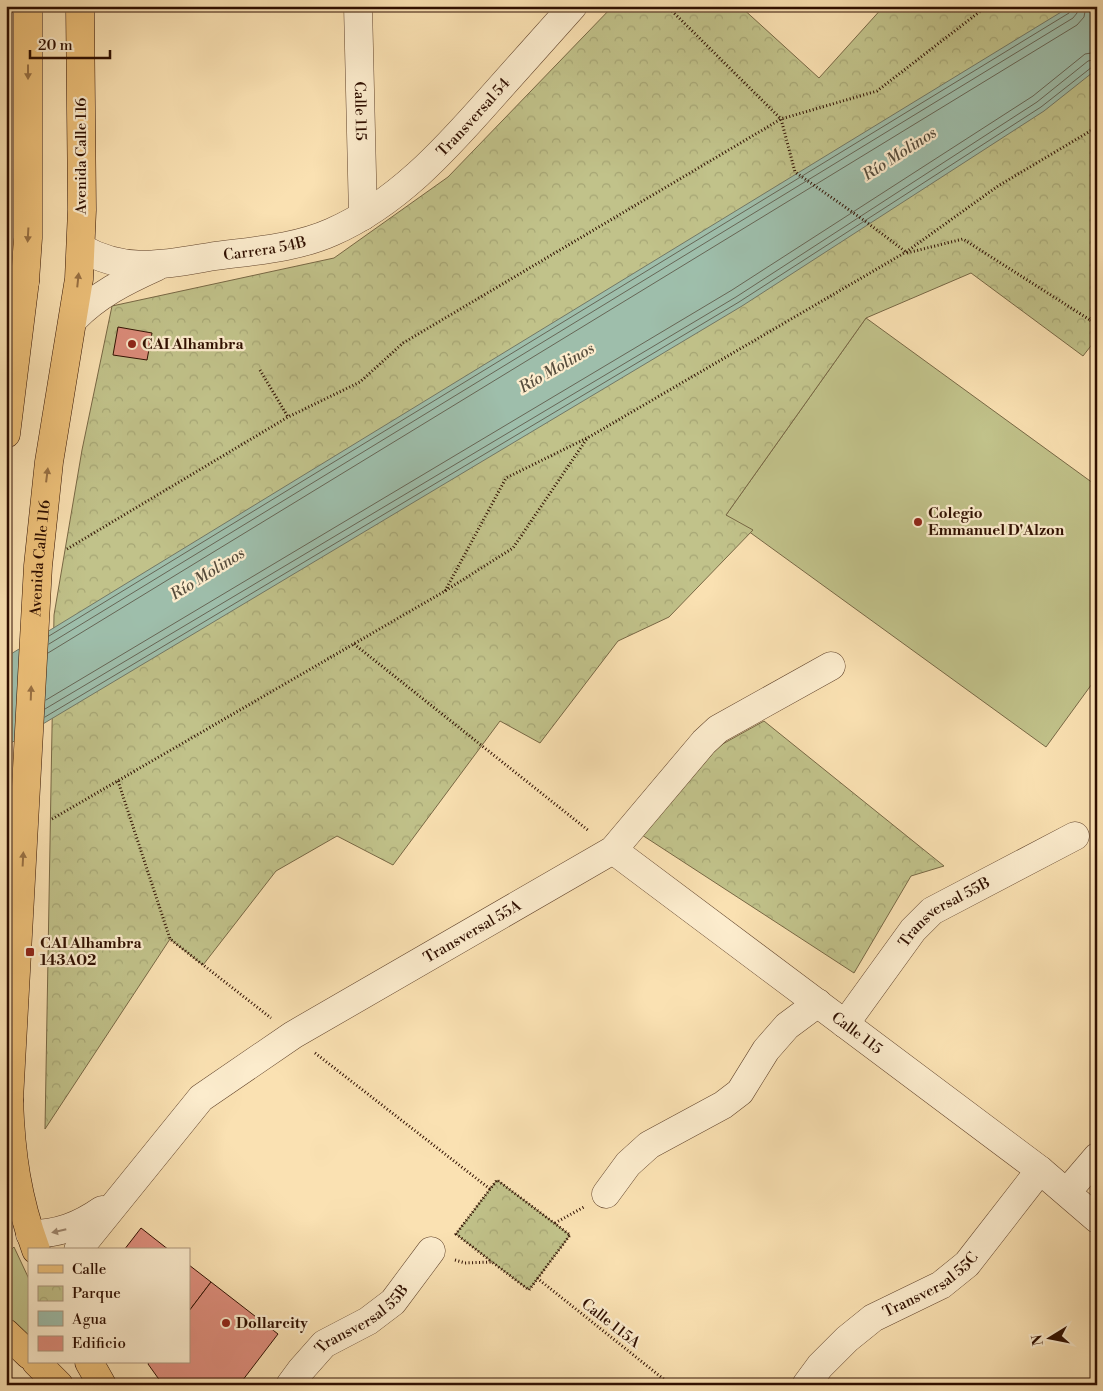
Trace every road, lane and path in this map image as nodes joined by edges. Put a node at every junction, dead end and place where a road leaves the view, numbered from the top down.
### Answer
1 (28, 6) edge
2 (80, 6) edge
3 (358, 6) edge
4 (573, 6) edge
5 (666, 6) edge
6 (987, 6) edge
7 (781, 119) junction
8 (1097, 127) edge
9 (364, 216) junction
10 (81, 248) junction
11 (904, 253) junction
12 (162, 265) junction
13 (16, 281) edge
14 (1097, 311) edge
15 (74, 319) junction
16 (1090, 320) junction
17 (1097, 325) edge
18 (260, 370) dead end
19 (288, 417) junction
20 (6, 434) edge
21 (589, 437) junction
22 (38, 566) junction
23 (445, 591) junction
24 (354, 644) junction
25 (831, 666) dead end
26 (118, 781) junction
27 (24, 836) junction
28 (1075, 836) dead end
29 (613, 850) junction
30 (818, 1003) junction
31 (845, 1024) junction
32 (294, 1035) junction
33 (8, 1106) edge
34 (1097, 1157) edge
35 (1040, 1170) junction
36 (490, 1190) junction
37 (1067, 1192) junction
38 (606, 1194) joint
39 (116, 1201) junction
40 (1097, 1219) edge
41 (554, 1224) junction
42 (33, 1242) edge
43 (80, 1248) edge
44 (431, 1251) joint
45 (492, 1262) junction
46 (537, 1278) junction
47 (6, 1333) edge
48 (28, 1354) edge
49 (38, 1364) edge
50 (90, 1364) edge
51 (59, 1385) edge
52 (102, 1385) edge
53 (290, 1385) edge
54 (671, 1385) edge
55 (806, 1385) edge

1 -> 13 main road
2 - 10 main road, Avenida Calle 116
3 - 9 street, Calle 115
4 - 9 street, Transversal 54
5 - 7 path
6 - 7 path
7 - 11 path
7 - 19 path
8 - 11 path
9 - 12 street, Carrera 54B
10 - 12 street, Carrera 54B
15 -> 10 main road, Avenida Calle 116
11 - 16 path
11 - 21 path
12 - 15 street, Carrera 54B
13 - 20 main road
14 - 16 path
22 -> 15 main road, Avenida Calle 116
16 - 17 path
18 - 19 path
19 - 22 path
21 - 23 path
21 - 23 path
27 -> 22 main road, Avenida Calle 116
23 - 24 path
24 - 26 path
24 - 29 path
25 - 29 street, Transversal 55A
26 - 27 path
26 - 32 path
33 -> 27 main road, Avenida Calle 116
28 - 31 street, Transversal 55B
29 - 30 street, Calle 115
29 - 32 street, Transversal 55A
30 - 31 street, Calle 115
30 - 38 street
31 - 35 street, Calle 115
32 - 36 path
32 - 39 street, Transversal 55A
33 - 42 main road, Avenida Calle 116
34 - 37 street
35 - 37 street, Calle 115
35 - 55 street, Transversal 55C
36 - 41 path
36 - 45 path
37 - 40 street, Calle 115
38 - 41 path
39 -> 42 street, Transversal 55A
39 - 43 street, Transversal 55A
41 - 46 path
44 - 45 path
44 - 53 street, Transversal 55B
45 - 46 path
46 - 54 path, Calle 115A
47 - 48 main road
49 - 51 main road
50 - 52 main road

